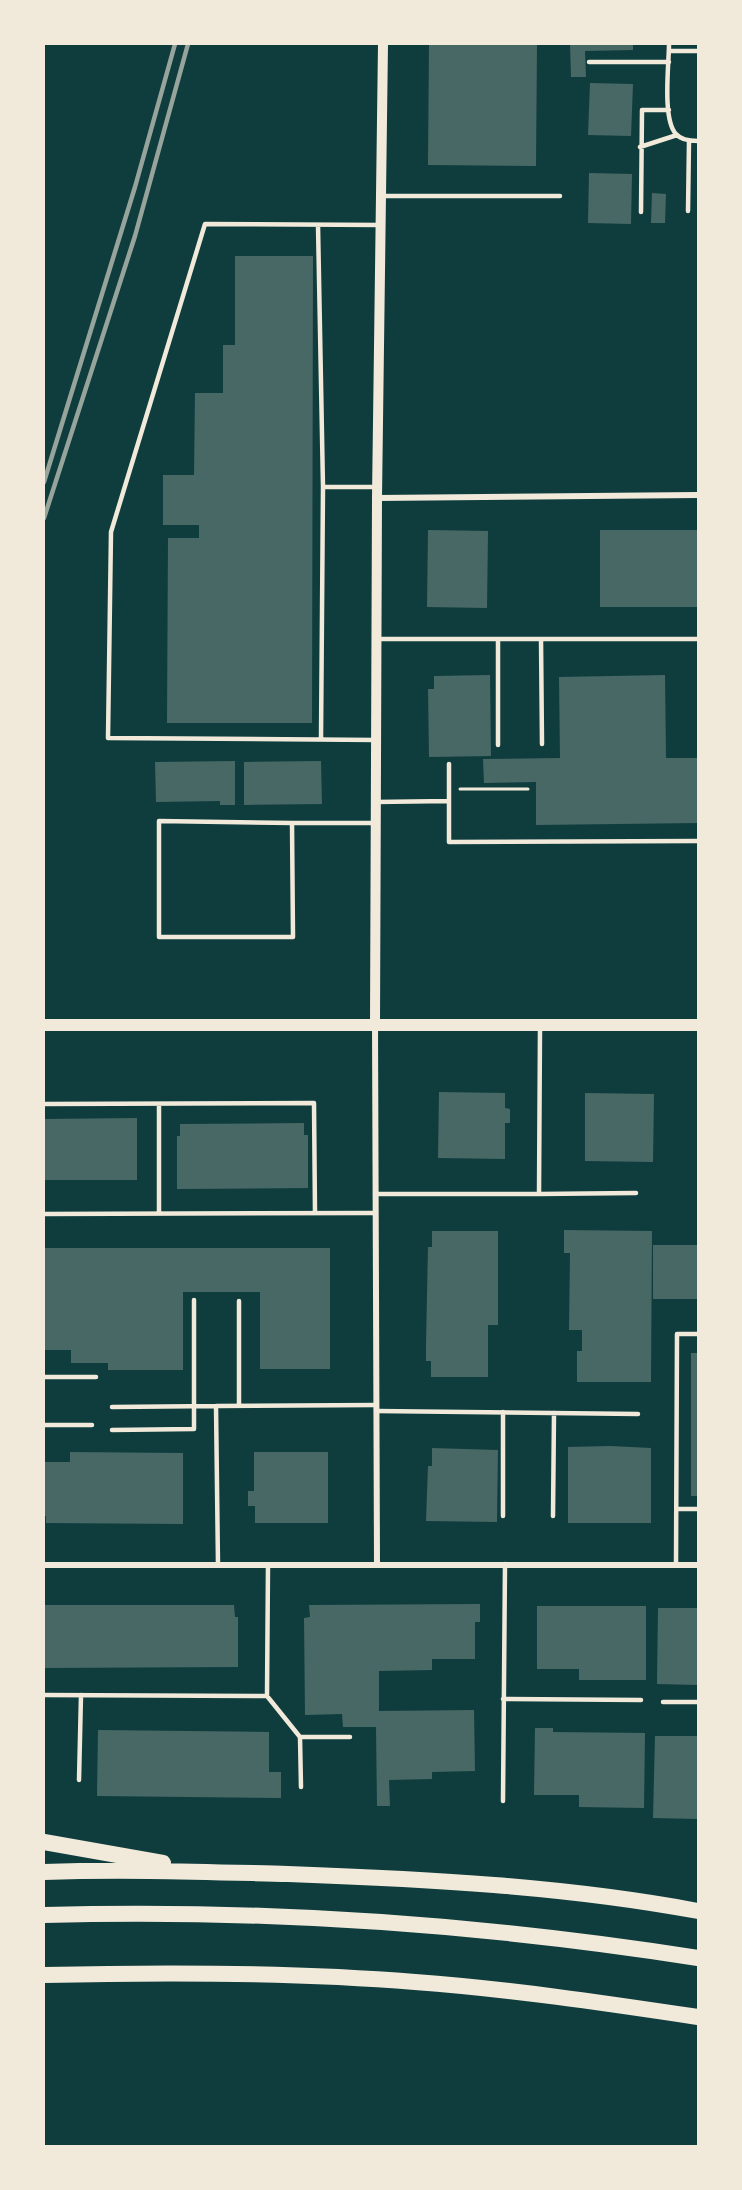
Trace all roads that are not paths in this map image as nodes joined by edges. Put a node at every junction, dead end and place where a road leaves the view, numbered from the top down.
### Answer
1 (383, 44) edge
2 (669, 44) edge
3 (669, 51) junction
4 (699, 51) edge
5 (589, 62) dead end
6 (669, 62) junction
7 (669, 110) junction
8 (676, 135) junction
9 (689, 141) junction
10 (699, 141) edge
11 (640, 147) junction
12 (381, 196) junction
13 (560, 196) dead end
14 (688, 211) dead end
15 (641, 212) dead end
16 (318, 225) junction
17 (381, 225) junction
18 (323, 487) junction
19 (377, 493) junction
20 (699, 495) edge
21 (376, 639) junction
22 (498, 639) junction
23 (541, 639) junction
24 (699, 639) edge
25 (321, 740) junction
26 (376, 740) junction
27 (542, 744) dead end
28 (498, 745) dead end
29 (450, 764) dead end
30 (449, 801) junction
31 (375, 802) junction
32 (292, 823) junction
33 (375, 824) junction
34 (699, 841) edge
35 (375, 1024) junction
36 (44, 1025) edge
37 (540, 1025) junction
38 (699, 1025) edge
39 (44, 1104) edge
40 (159, 1104) junction
41 (636, 1193) dead end
42 (375, 1194) junction
43 (539, 1194) junction
44 (315, 1212) junction
45 (375, 1212) junction
46 (159, 1213) junction
47 (44, 1214) edge
48 (194, 1300) dead end
49 (238, 1301) dead end
50 (699, 1334) edge
51 (44, 1377) edge
52 (96, 1377) dead end
53 (239, 1406) junction
54 (112, 1407) dead end
55 (194, 1407) junction
56 (216, 1407) junction
57 (376, 1408) junction
58 (503, 1412) junction
59 (554, 1413) junction
60 (638, 1414) dead end
61 (44, 1425) edge
62 (92, 1425) dead end
63 (111, 1430) dead end
64 (676, 1509) junction
65 (699, 1509) edge
66 (503, 1516) dead end
67 (553, 1516) dead end
68 (377, 1564) junction
69 (505, 1564) junction
70 (676, 1564) junction
71 (699, 1564) edge
72 (44, 1565) edge
73 (218, 1565) junction
74 (268, 1565) junction
75 (44, 1695) edge
76 (81, 1695) junction
77 (267, 1696) junction
78 (503, 1699) junction
79 (641, 1700) dead end
80 (663, 1702) dead end
81 (699, 1702) edge
82 (300, 1737) junction
83 (350, 1737) dead end
84 (79, 1780) dead end
85 (301, 1787) dead end
86 (503, 1802) dead end
87 (44, 1842) edge
88 (44, 1872) edge
89 (217, 1872) junction
90 (699, 1911) edge
91 (44, 1915) edge
92 (699, 1958) edge
93 (44, 1975) edge
94 (699, 2017) edge

1 - 12 street
2 - 3 lane
3 - 4 lane
3 - 6 lane
5 - 6 lane
6 - 7 lane
7 - 8 lane
7 - 11 lane
8 - 9 lane
8 - 11 lane
9 - 10 lane
9 - 14 lane
11 - 15 lane
12 - 13 lane
12 - 17 street
16 - 17 lane
16 - 18 lane
16 - 25 lane
17 - 19 street
18 - 19 lane
18 - 25 lane
19 - 20 street
19 - 21 street
21 - 22 lane
21 - 26 street
22 - 23 lane
22 - 28 lane
23 - 24 lane
23 - 27 lane
25 - 26 lane
26 - 31 street
29 - 30 lane
30 - 31 lane
30 - 34 lane
31 - 33 street
32 - 32 lane
32 - 33 lane
33 - 35 street
35 - 36 main road
35 - 37 main road
35 - 42 street
37 - 38 main road
37 - 43 lane
39 - 40 lane
40 - 44 lane
40 - 46 lane
41 - 43 lane
42 - 43 lane
42 - 45 street
44 - 45 lane
44 - 46 lane
45 - 57 street
46 - 47 lane
48 - 55 lane
49 - 53 lane
50 - 64 lane
51 - 52 lane
53 - 56 lane
53 - 57 lane
54 - 55 lane
55 - 56 lane
55 - 63 lane
56 - 73 lane
57 - 58 lane
57 - 68 street
58 - 59 lane
58 - 66 lane
59 - 60 lane
59 - 67 lane
61 - 62 lane
64 - 65 lane
64 - 70 lane
68 - 69 street
68 - 74 street
69 - 70 street
69 - 78 lane
70 - 71 street
72 - 73 street
73 - 74 street
74 - 77 lane
75 - 76 lane
76 - 77 lane
76 - 84 lane
77 - 82 lane
78 - 79 lane
78 - 86 lane
80 - 81 lane
82 - 83 lane
82 - 85 lane
87 - 89 highway
88 - 89 highway
89 - 90 highway
91 - 92 highway
93 - 94 highway

